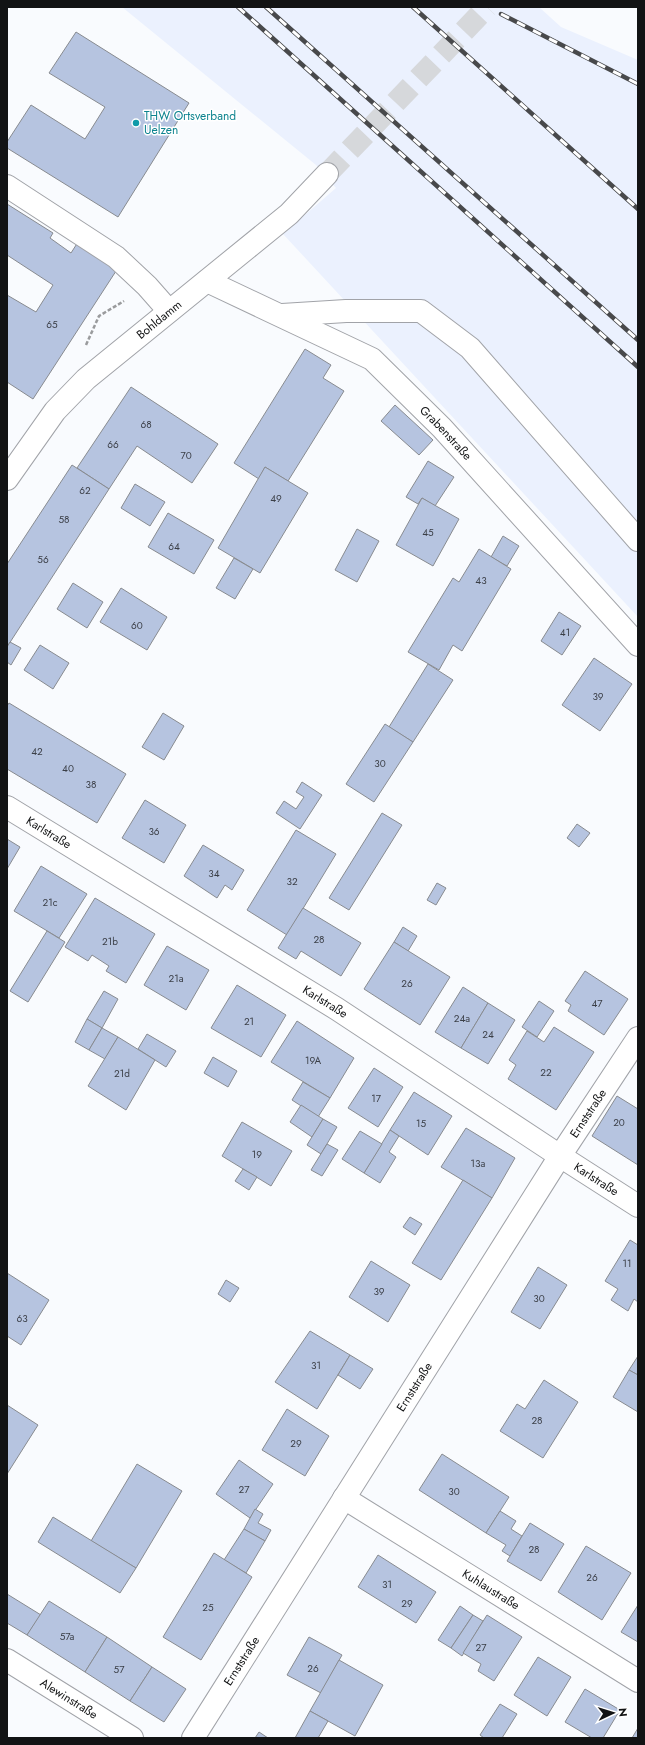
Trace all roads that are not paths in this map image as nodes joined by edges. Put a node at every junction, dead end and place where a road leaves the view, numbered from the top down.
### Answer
1 (327, 174) tunnel mouth
2 (7, 186) edge
3 (207, 281) junction
4 (169, 311) junction
5 (279, 315) junction
6 (7, 479) edge
7 (638, 540) edge
8 (638, 645) edge
9 (7, 807) edge
10 (638, 1038) edge
11 (560, 1156) junction
12 (638, 1206) edge
13 (344, 1498) junction
14 (7, 1660) edge
15 (638, 1681) edge
16 (132, 1738) edge
17 (193, 1738) edge

1 - 3 street, Bohldamm
2 - 4 street
3 - 4 street, Bohldamm
3 - 5 street, Grabenstraße
4 - 6 street, Bohldamm
5 - 7 street
5 - 8 street, Grabenstraße
9 - 11 street, Karlstraße
10 - 11 street, Ernststraße
11 - 12 street, Karlstraße
11 - 13 street, Ernststraße
13 - 15 street, Kuhlaustraße
13 - 17 street, Ernststraße
14 - 16 street, Alewinstraße

